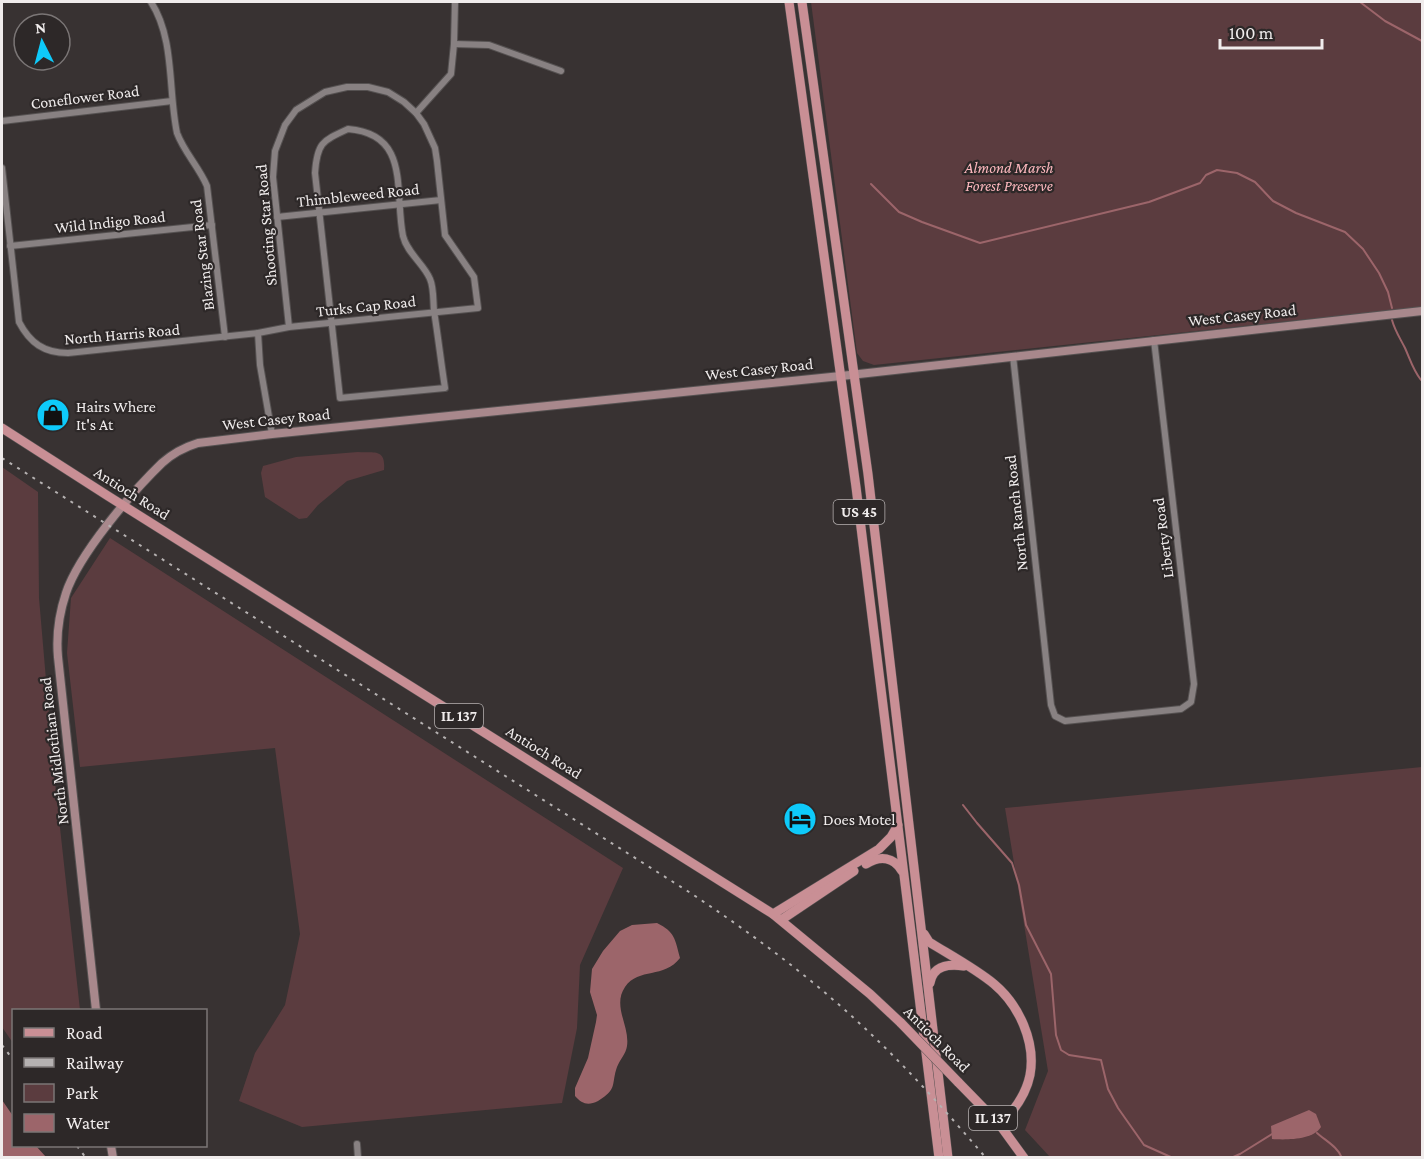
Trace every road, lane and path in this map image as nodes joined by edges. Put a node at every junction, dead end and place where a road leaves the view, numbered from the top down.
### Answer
1 (151, 2) edge
2 (455, 2) edge
3 (789, 2) edge
4 (802, 2) edge
5 (454, 44) junction
6 (561, 71) dead end
7 (171, 101) junction
8 (416, 113) junction
9 (2, 120) edge
10 (2, 168) edge
11 (441, 200) junction
12 (400, 204) junction
13 (319, 213) junction
14 (278, 217) junction
15 (212, 225) junction
16 (10, 246) junction
17 (478, 308) joint
18 (1422, 311) edge
19 (435, 312) junction
20 (331, 323) junction
21 (289, 327) junction
22 (258, 333) junction
23 (225, 337) junction
24 (1154, 340) junction
25 (1012, 356) junction
26 (853, 374) junction
27 (841, 376) junction
28 (2, 428) edge
29 (272, 434) junction
30 (123, 506) junction
31 (1163, 711) joint
32 (898, 825) junction
33 (904, 873) junction
34 (777, 917) junction
35 (922, 929) junction
36 (966, 966) junction
37 (929, 989) junction
38 (96, 1009) edge
39 (1000, 1125) junction
40 (357, 1144) dead end
41 (358, 1158) edge
42 (939, 1158) edge
43 (948, 1158) edge
44 (1024, 1158) edge

1 - 7 street, Blazing Star Road
2 - 5 street
3 - 27 main road, US 45
4 - 26 main road, US 45
5 - 6 street
5 - 8 street
7 - 9 street, Coneflower Road
7 - 15 street, Blazing Star Road
8 - 11 street, Shooting Star Road
8 - 14 street, Shooting Star Road
10 - 16 street, North Harris Road
11 - 12 street, Thimbleweed Road
11 - 17 street, Shooting Star Road
12 - 13 street, Thimbleweed Road
12 - 13 street
12 - 19 street
13 - 14 street, Thimbleweed Road
13 - 20 street
14 - 21 street, Shooting Star Road
15 - 16 street, Wild Indigo Road
15 - 23 street, Blazing Star Road
16 - 23 street, North Harris Road
17 - 19 street, Turks Cap Road
18 - 24 main road, West Casey Road
19 - 20 street, Turks Cap Road
19 - 20 street
20 - 21 street, Turks Cap Road
21 - 22 street, Turks Cap Road
22 - 23 street, North Harris Road
22 - 29 street
24 - 25 main road, West Casey Road
24 - 31 street, Liberty Road
25 - 26 main road, West Casey Road
25 - 31 street, North Ranch Road
26 - 27 main road, West Casey Road
26 - 35 main road, US 45
27 - 29 main road, West Casey Road
27 - 32 main road, US 45
28 - 30 main road, Antioch Road / IL 137
29 - 30 main road, West Casey Road
30 - 34 main road, Antioch Road / IL 137
30 - 38 main road, North Midlothian Road
32 - 33 main road, US 45
32 - 34 main road
33 - 34 main road
33 - 42 main road, US 45
34 - 39 main road, Antioch Road / IL 137, bridge
35 - 36 main road
35 - 37 main road, US 45
36 - 37 main road
36 - 39 main road
37 - 43 main road, US 45
39 - 44 main road, Antioch Road / IL 137
40 - 41 street

